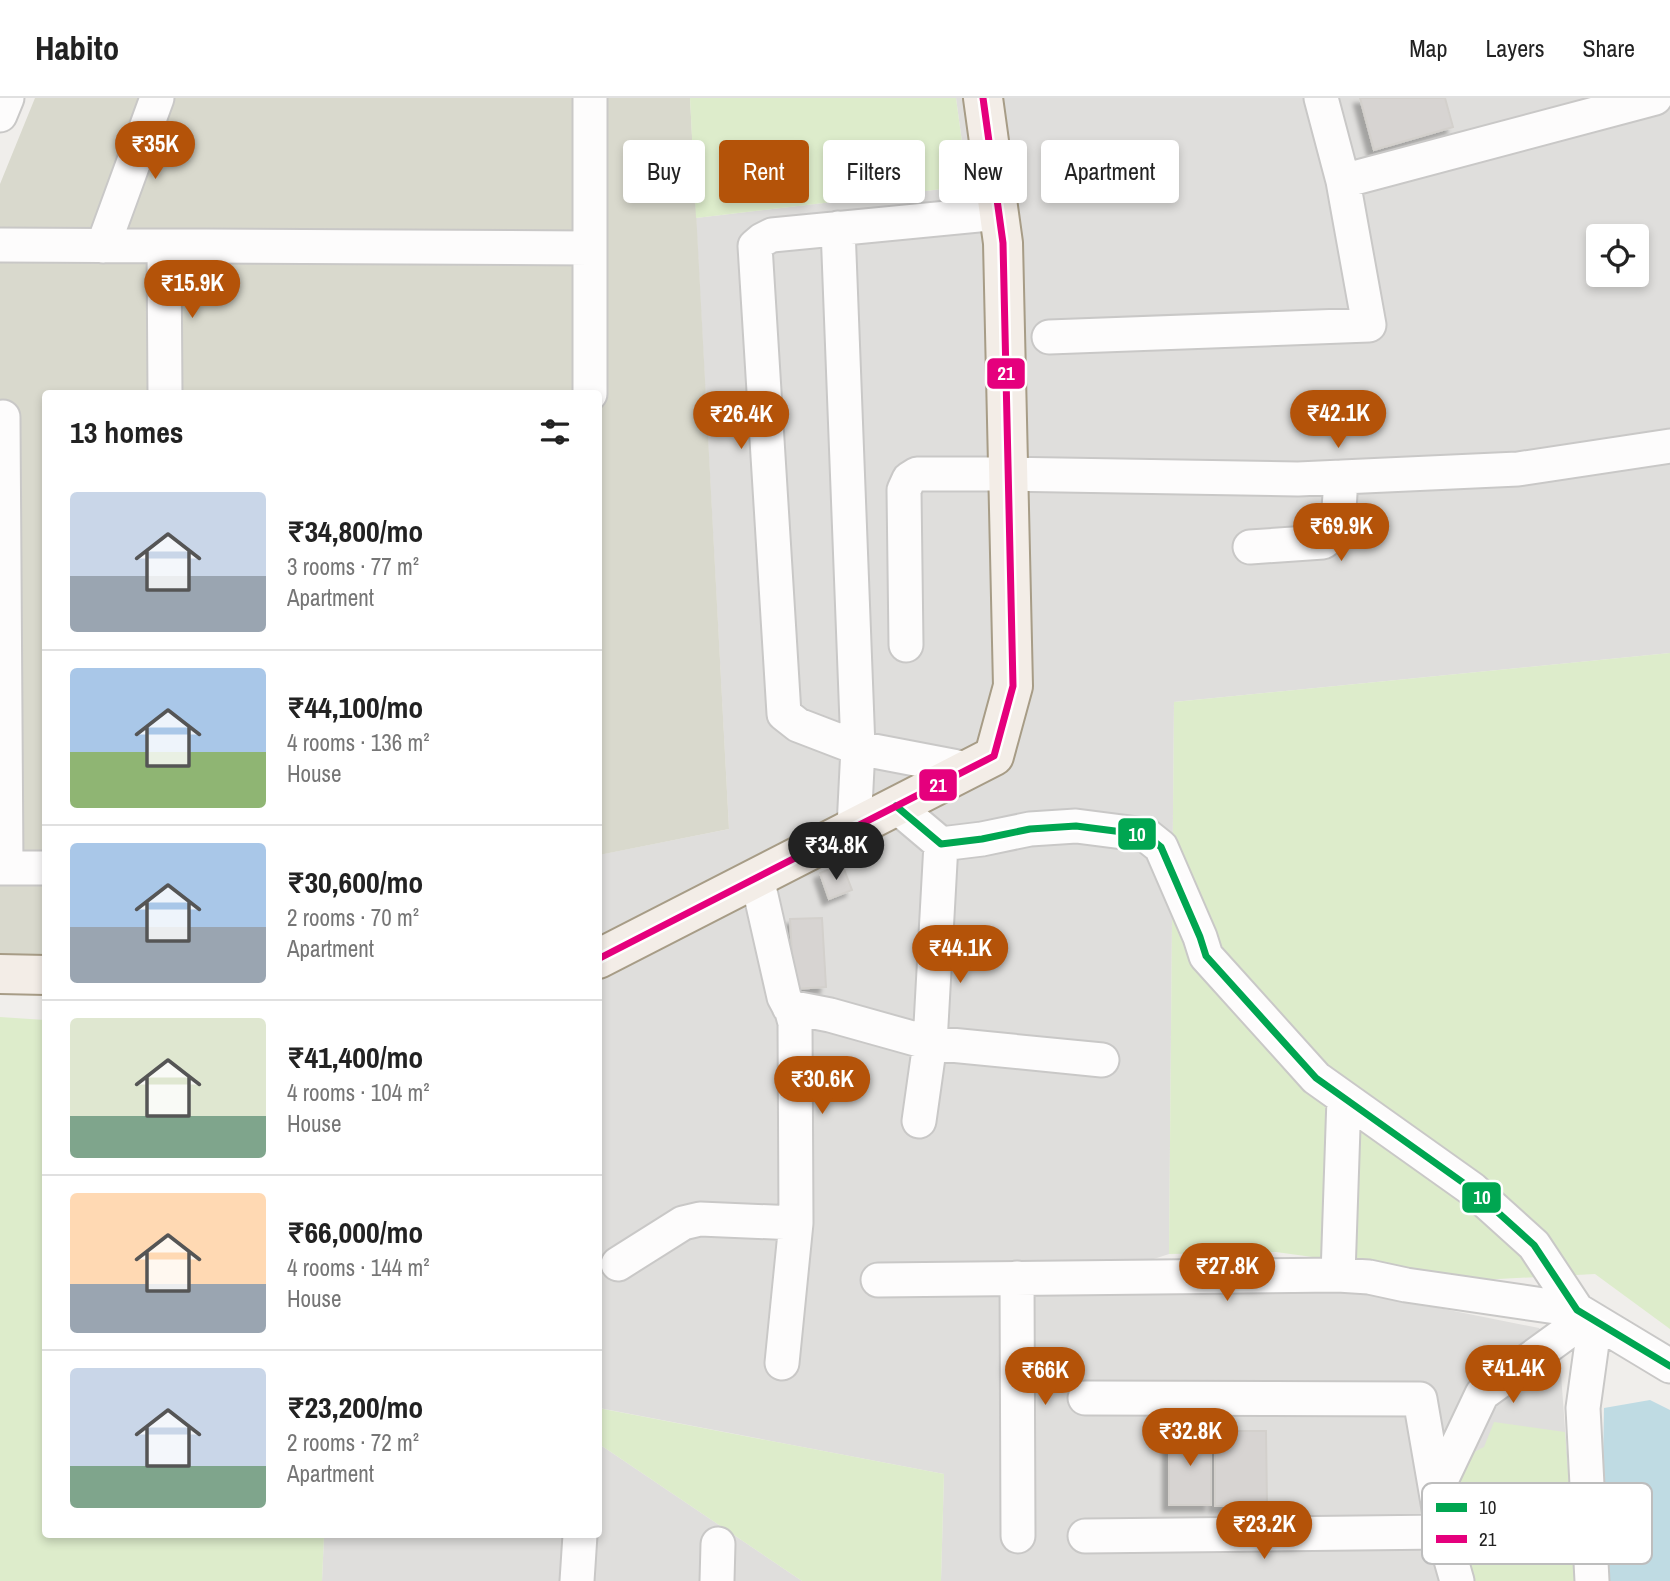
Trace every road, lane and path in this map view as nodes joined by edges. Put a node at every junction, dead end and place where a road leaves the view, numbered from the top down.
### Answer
1 (7, 98) edge
2 (157, 98) edge
3 (590, 98) edge
4 (983, 98) edge
5 (1321, 98) edge
6 (1655, 98) edge
7 (0, 115) edge
8 (1343, 181) junction
9 (999, 213) junction
10 (838, 229) junction
11 (0, 245) edge
12 (103, 246) junction
13 (164, 246) junction
14 (590, 248) junction
15 (1049, 337) dead end
16 (165, 390) edge
17 (590, 390) edge
18 (3, 418) dead end
19 (1670, 446) edge
20 (1008, 474) junction
21 (1341, 477) junction
22 (1250, 547) dead end
23 (906, 645) dead end
24 (858, 748) junction
25 (968, 769) junction
26 (896, 806) junction
27 (854, 827) junction
28 (941, 844) junction
29 (3, 868) edge
30 (42, 868) edge
31 (757, 878) junction
32 (602, 957) edge
33 (0, 974) edge
34 (42, 975) edge
35 (789, 1007) junction
36 (930, 1043) junction
37 (1102, 1060) dead end
38 (1344, 1098) junction
39 (919, 1121) dead end
40 (796, 1223) junction
41 (618, 1264) dead end
42 (1338, 1275) junction
43 (1017, 1278) junction
44 (878, 1280) dead end
45 (1587, 1316) junction
46 (782, 1363) dead end
47 (1670, 1366) edge
48 (1085, 1398) dead end
49 (1435, 1483) edge
50 (1440, 1483) edge
51 (1587, 1483) edge
52 (1422, 1532) edge
53 (1018, 1536) dead end
54 (1084, 1536) dead end
55 (580, 1538) edge
56 (718, 1544) dead end
57 (1452, 1564) edge
58 (578, 1581) edge
59 (717, 1581) edge
60 (1457, 1581) edge

1 - 7 street
2 - 12 street
3 - 14 street
4 - 9 main road
5 - 8 street
6 - 8 street
8 - 15 street
9 - 10 street
9 - 20 main road
10 - 24 street
10 - 24 street
11 - 12 street
12 - 13 street
13 - 14 street
13 - 16 street
14 - 17 street
18 - 29 street
19 - 21 street
20 - 21 street
20 - 23 street
20 - 25 main road
21 - 22 street
24 - 25 street
24 - 27 street
25 - 26 main road
26 - 27 main road
26 - 28 street
27 - 31 main road
28 - 36 street
28 - 38 street
29 - 30 street
31 - 32 main road
31 - 35 street
33 - 34 main road
35 - 36 street
35 - 40 street
36 - 37 street
36 - 39 street
38 - 42 street
38 - 45 street
40 - 41 street
40 - 46 street
42 - 43 street
42 - 45 street
43 - 44 street
43 - 53 street
45 - 47 street
45 - 50 street
45 - 51 street
48 - 49 street
52 - 54 street
55 - 58 street
56 - 59 street
57 - 60 street

